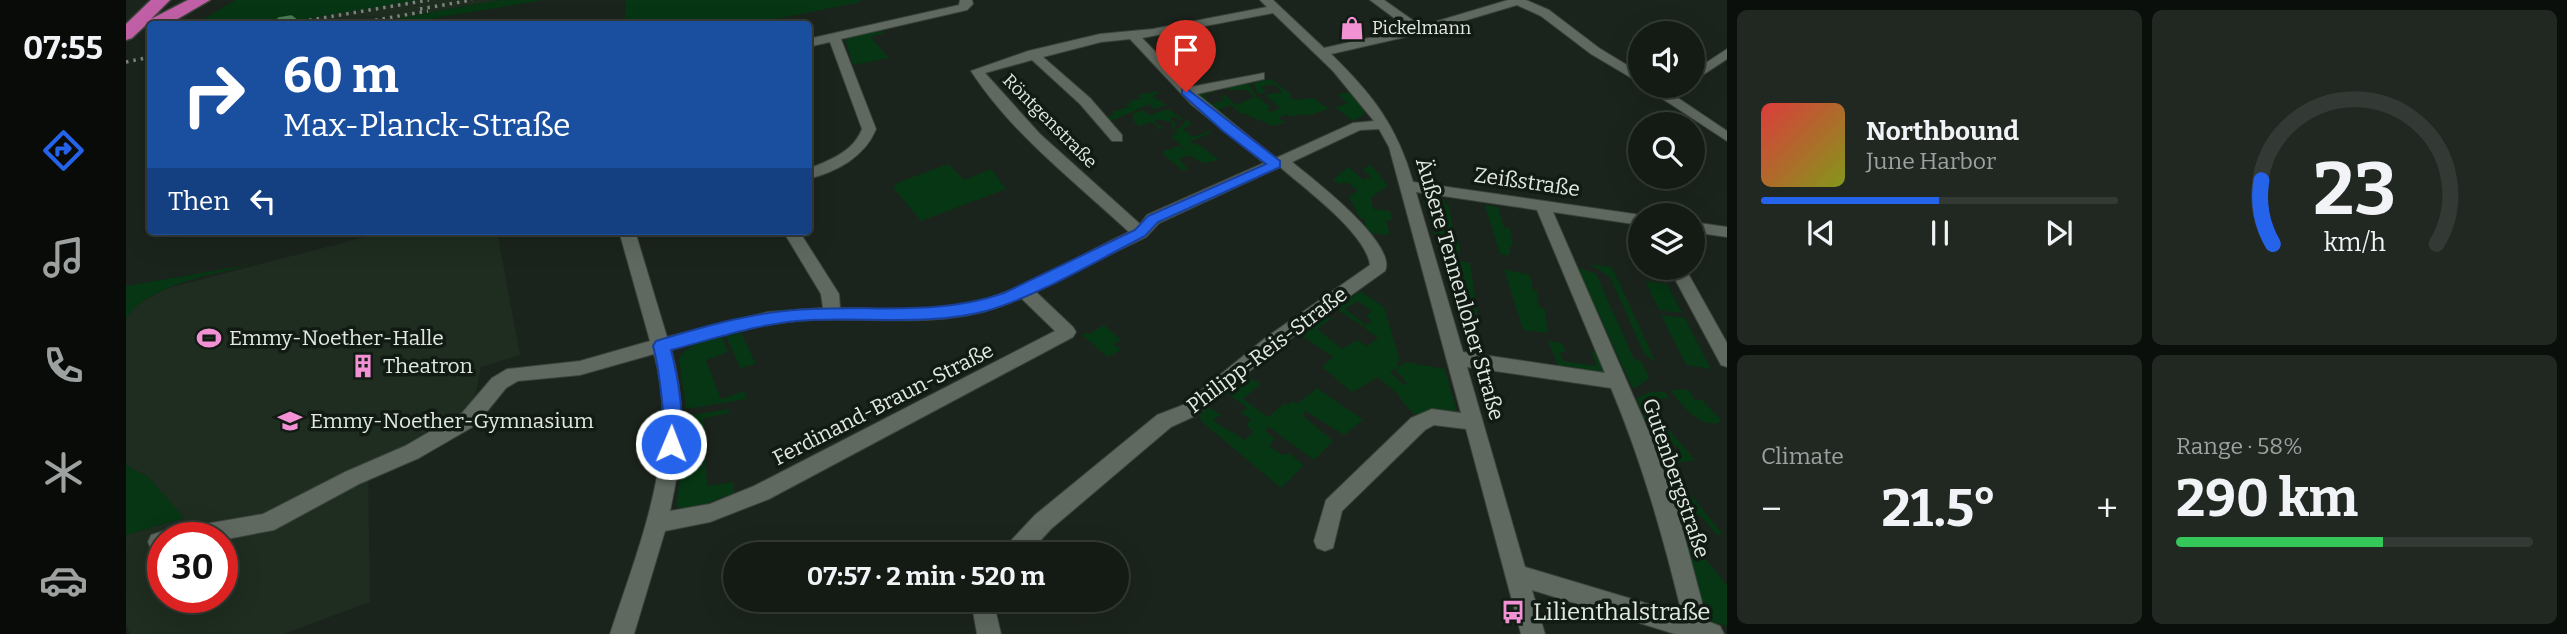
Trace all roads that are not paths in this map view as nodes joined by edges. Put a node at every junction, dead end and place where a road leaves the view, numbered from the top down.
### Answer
1 (141, 0) edge
2 (161, 0) edge
3 (201, 0) edge
4 (966, 0) edge
5 (1376, 0) edge
6 (1518, 0) edge
7 (1270, 4) edge
8 (126, 14) edge
9 (162, 21) edge
10 (147, 30) edge
11 (1419, 30) junction
12 (1131, 33) junction
13 (126, 34) edge
14 (834, 37) junction
15 (812, 42) edge
16 (126, 44) edge
17 (1323, 52) junction
18 (1727, 53) edge
19 (1032, 54) junction
20 (1705, 69) edge
21 (1628, 72) edge
22 (1259, 76) dead end
23 (1186, 92) junction
24 (1669, 98) edge
25 (1385, 125) junction
26 (1727, 137) edge
27 (1117, 138) dead end
28 (1278, 163) junction
29 (812, 173) edge
30 (1408, 186) junction
31 (1543, 206) junction
32 (1628, 218) edge
33 (1705, 229) edge
34 (1727, 232) edge
35 (1140, 233) junction
36 (628, 235) edge
37 (793, 235) edge
38 (1683, 280) edge
39 (1023, 290) junction
40 (832, 314) junction
41 (661, 346) junction
42 (1456, 358) junction
43 (1727, 360) edge
44 (1618, 382) junction
45 (1473, 422) junction
46 (657, 522) junction
47 (238, 528) edge
48 (1325, 541) dead end
49 (1024, 542) edge
50 (1516, 575) junction
51 (984, 612) edge
52 (1705, 632) edge
53 (622, 634) edge
54 (989, 634) edge
55 (1533, 634) edge

1 - 8 highway
2 - 13 highway
3 - 9 highway
4 - 14 street
5 - 11 street
6 - 11 street
6 - 21 street
7 - 12 street, Röntgenstraße
7 - 17 street, Äußere Tennenloher Straße
10 - 16 highway
11 - 17 street
12 - 19 street, Röntgenstraße
12 - 23 street
14 - 15 street
14 - 29 street
17 - 25 street, Äußere Tennenloher Straße
18 - 20 street
19 - 27 street
19 - 35 street, Röntgenstraße
22 - 23 street
23 - 28 street
24 - 26 street
25 - 28 street
25 - 30 street, Äußere Tennenloher Straße
28 - 35 street
28 - 49 street, Philipp-Reis-Straße
30 - 31 street, Zeißstraße
30 - 42 street, Äußere Tennenloher Straße
31 - 32 street, Zeißstraße
31 - 44 street, Gutenbergstraße
33 - 34 street
35 - 39 street
36 - 41 street
37 - 40 street
38 - 43 street
39 - 40 street
39 - 46 street, Ferdinand-Braun-Straße
40 - 41 street
41 - 46 street
41 - 47 street
42 - 44 street, Gutenbergstraße
42 - 45 street, Äußere Tennenloher Straße
44 - 52 street, Gutenbergstraße
45 - 48 street
45 - 50 street, Äußere Tennenloher Straße
46 - 53 street
50 - 52 street
50 - 55 street, Äußere Tennenloher Straße
51 - 54 street

